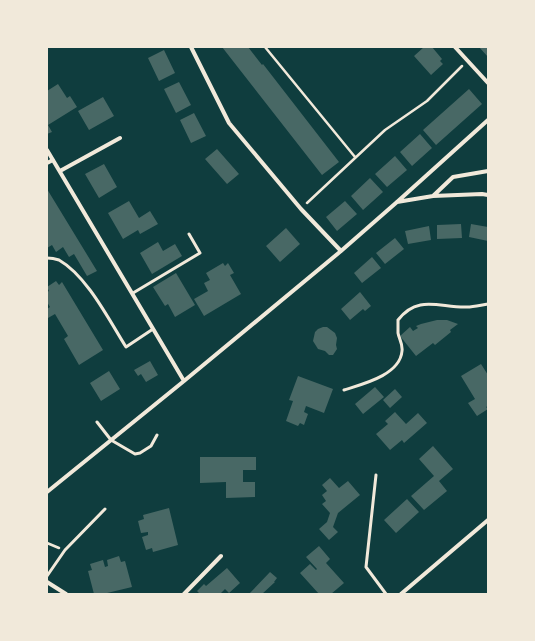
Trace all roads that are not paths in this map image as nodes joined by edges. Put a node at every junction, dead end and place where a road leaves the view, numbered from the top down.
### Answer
1 (191, 47) edge
2 (455, 47) edge
3 (488, 84) edge
4 (488, 120) edge
5 (120, 138) dead end
6 (47, 150) edge
7 (53, 160) junction
8 (47, 163) edge
9 (60, 171) junction
10 (488, 171) edge
11 (488, 195) edge
12 (433, 196) junction
13 (397, 202) junction
14 (189, 234) dead end
15 (341, 251) junction
16 (47, 258) edge
17 (133, 293) junction
18 (488, 304) edge
19 (153, 329) junction
20 (184, 381) junction
21 (344, 390) dead end
22 (97, 422) dead end
23 (157, 435) dead end
24 (111, 440) junction
25 (376, 475) dead end
26 (47, 492) edge
27 (105, 509) dead end
28 (488, 520) edge
29 (221, 556) dead end
30 (47, 576) edge
31 (47, 582) edge
32 (66, 594) edge
33 (184, 594) edge
34 (386, 594) edge
35 (401, 594) edge

1 - 15 street
2 - 3 street
4 - 13 street
5 - 9 street
6 - 7 street
7 - 8 street
7 - 9 street
9 - 17 street
10 - 12 street
11 - 12 street
12 - 13 street
13 - 15 street
14 - 17 lane
15 - 20 street
16 - 19 lane
17 - 19 street
18 - 21 lane
19 - 20 street
20 - 24 street
22 - 24 lane
23 - 24 lane
24 - 26 street
25 - 34 lane
27 - 30 lane
28 - 35 street
29 - 33 street
31 - 32 street

